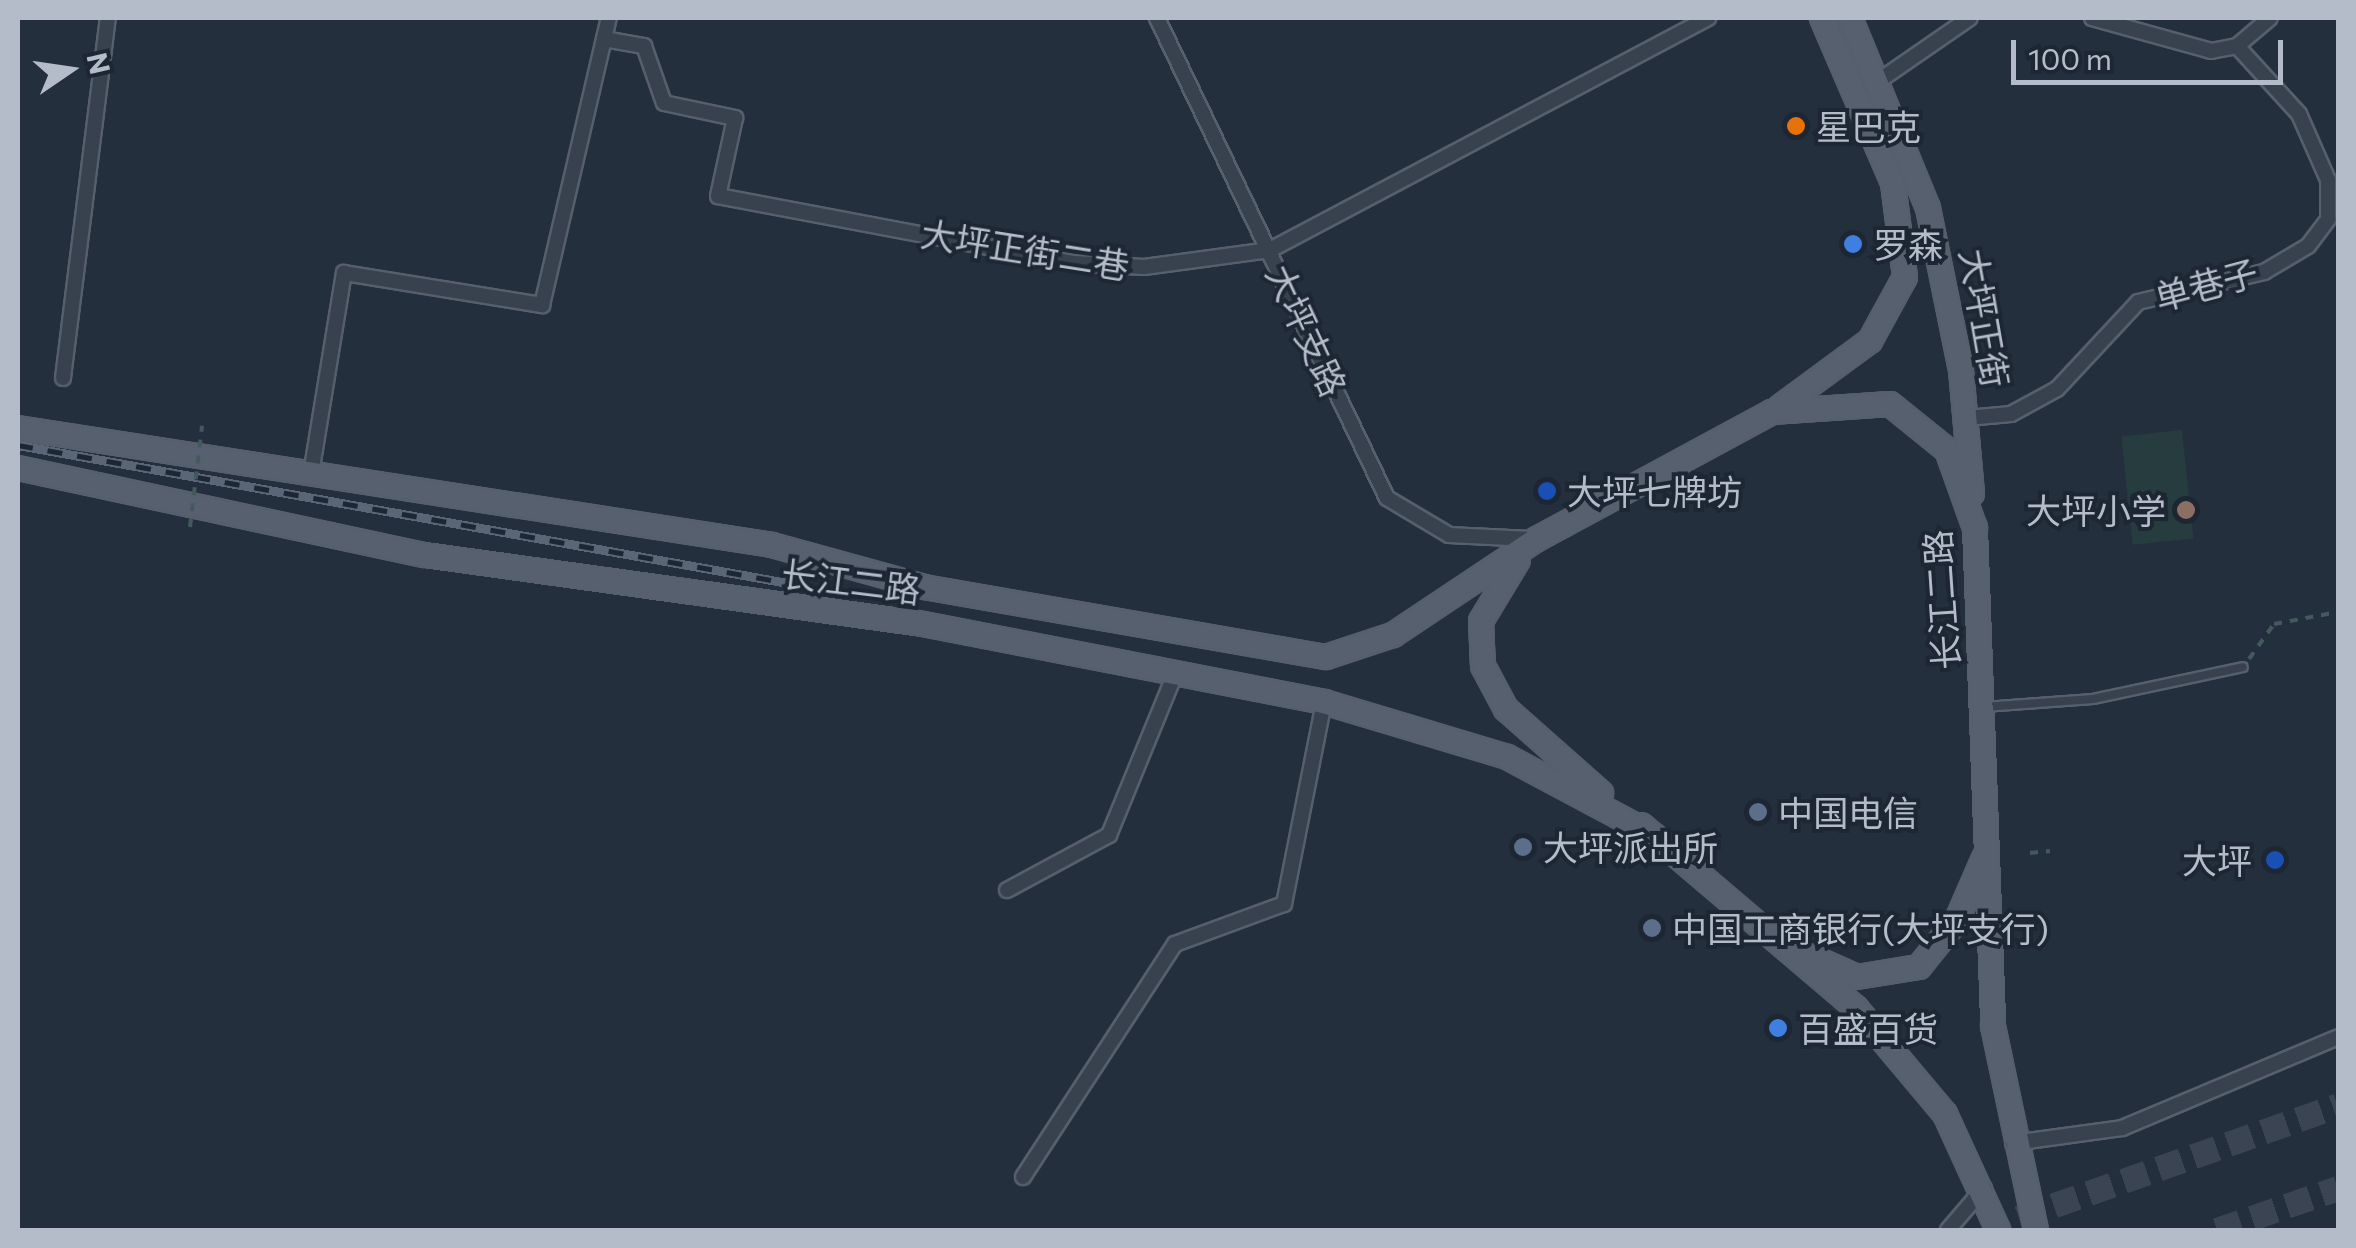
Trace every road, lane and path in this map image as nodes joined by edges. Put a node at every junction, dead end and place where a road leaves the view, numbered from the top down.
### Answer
1 (108, 18) edge
2 (608, 18) edge
3 (1157, 18) edge
4 (1708, 18) edge
5 (1822, 18) edge
6 (1850, 18) edge
7 (1970, 18) edge
8 (2092, 18) edge
9 (2270, 18) edge
10 (604, 39) junction
11 (2237, 46) junction
12 (1880, 80) junction
13 (1270, 250) junction
14 (64, 378) dead end
15 (1772, 412) junction
16 (1967, 418) junction
17 (202, 426) dead end
18 (18, 428) edge
19 (18, 468) edge
20 (310, 474) junction
21 (190, 526) dead end
22 (1975, 528) junction
23 (1537, 539) junction
24 (2338, 612) edge
25 (2244, 666) joint
26 (1176, 672) junction
27 (1324, 702) junction
28 (1984, 707) junction
29 (1653, 835) junction
30 (1988, 850) junction
31 (2050, 851) dead end
32 (2030, 853) dead end
33 (1007, 890) dead end
34 (1798, 951) junction
35 (2338, 1036) edge
36 (2012, 1144) junction
37 (1022, 1177) dead end
38 (1985, 1188) junction
39 (1948, 1230) edge
40 (1998, 1230) edge
41 (2036, 1230) edge

1 - 14 street
2 - 10 street
3 - 13 street, 大坪支路
4 - 13 street, 大坪正街二巷
5 - 15 main road, 大坪正街
6 - 12 main road, 大坪正街
7 - 12 street
8 - 11 street
9 - 11 street
10 - 13 street, 大坪正街二巷
10 - 20 street
11 - 16 street, 单巷子
12 - 16 main road, 大坪正街
13 - 23 street, 大坪支路
15 - 22 main road, 长江二路
15 - 23 main road, 长江二路
16 - 22 main road, 大坪正街
17 - 21 path, bridge
18 - 20 main road, 长江二路
19 - 26 main road, 长江二路
20 - 23 main road, 长江二路
22 - 28 main road, 长江二路
23 - 29 main road, 长江二路
24 - 25 path
25 - 28 lane
26 - 27 main road, 长江二路
26 - 33 street
27 - 29 main road, 长江二路
27 - 37 street
28 - 30 main road, 长江二路
29 - 34 main road, 长江二路
30 - 34 main road, 长江二路
30 - 36 main road, 长江二路
31 - 32 path
34 - 38 main road, 长江二路
35 - 36 street
36 - 41 main road, 长江二路
38 - 39 street
38 - 40 main road, 长江二路

